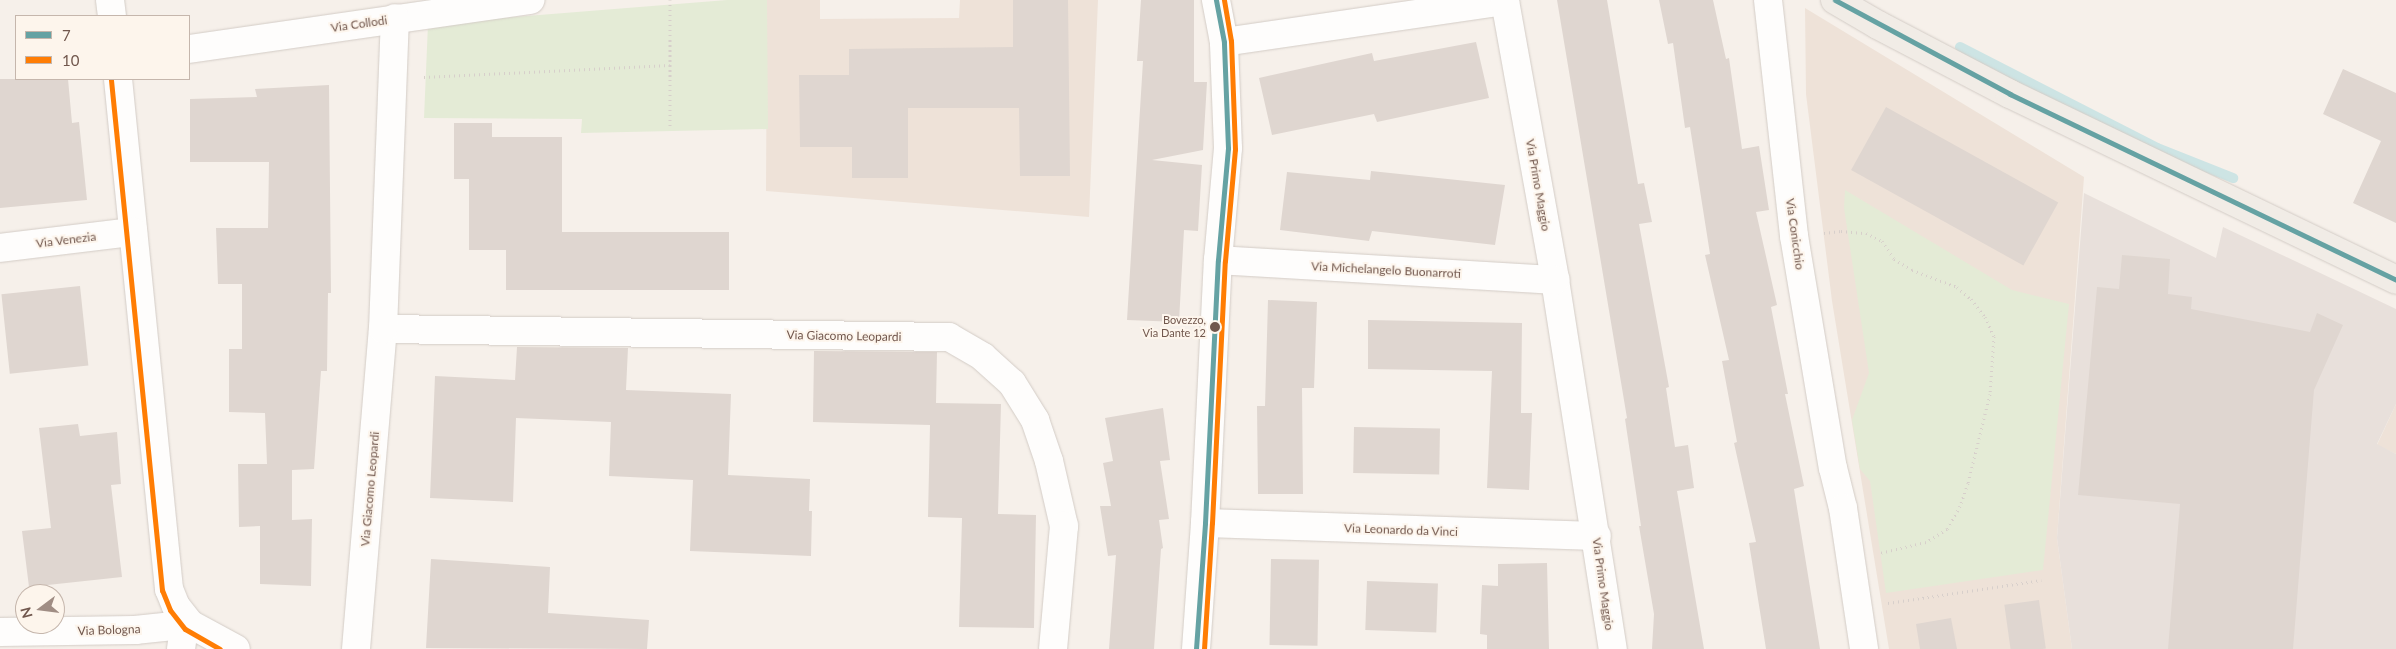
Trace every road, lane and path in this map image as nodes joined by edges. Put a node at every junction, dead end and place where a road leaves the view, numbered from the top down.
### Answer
1 (110, 0) edge
2 (530, 0) edge
3 (670, 0) edge
4 (1216, 0) edge
5 (1768, 0) edge
6 (1835, 0) edge
7 (112, 15) edge
8 (394, 18) junction
9 (1224, 42) junction
10 (190, 49) edge
11 (670, 64) junction
12 (426, 77) dead end
13 (118, 80) edge
14 (670, 128) dead end
15 (133, 232) junction
16 (1794, 236) junction
17 (0, 248) edge
18 (1218, 260) junction
19 (1555, 280) junction
20 (2396, 280) edge
21 (383, 329) junction
22 (1205, 523) junction
23 (1597, 536) junction
24 (1850, 559) junction
25 (2041, 580) dead end
26 (1858, 608) junction
27 (185, 619) junction
28 (0, 632) edge
29 (181, 649) edge
30 (236, 649) edge
31 (356, 649) edge
32 (1053, 649) edge
33 (1196, 649) edge
34 (1613, 649) edge
35 (1864, 649) edge

1 - 7 street
2 - 8 street, Via Collodi
3 - 11 path
4 - 9 street
5 - 16 street, Via Conicchio
6 - 20 main road
8 - 10 street, Via Collodi
8 - 21 street, Via Giacomo Leopardi
9 - 18 street
9 - 19 street, Via Primo Maggio
11 - 12 path
11 - 14 path
13 - 15 street
15 - 17 street, Via Venezia
15 - 27 street
16 - 24 street, Via Conicchio
16 - 24 path
18 - 19 street, Via Michelangelo Buonarroti
18 - 22 street
19 - 23 street, Via Primo Maggio
21 - 31 street, Via Giacomo Leopardi
21 - 32 street, Via Giacomo Leopardi
22 - 23 street, Via Leonardo da Vinci
22 - 33 street
23 - 34 street, Via Primo Maggio
24 - 26 street, Via Conicchio
25 - 26 path
26 - 35 street, Via Conicchio
27 - 28 street, Via Bologna
27 - 29 street
27 - 30 street

